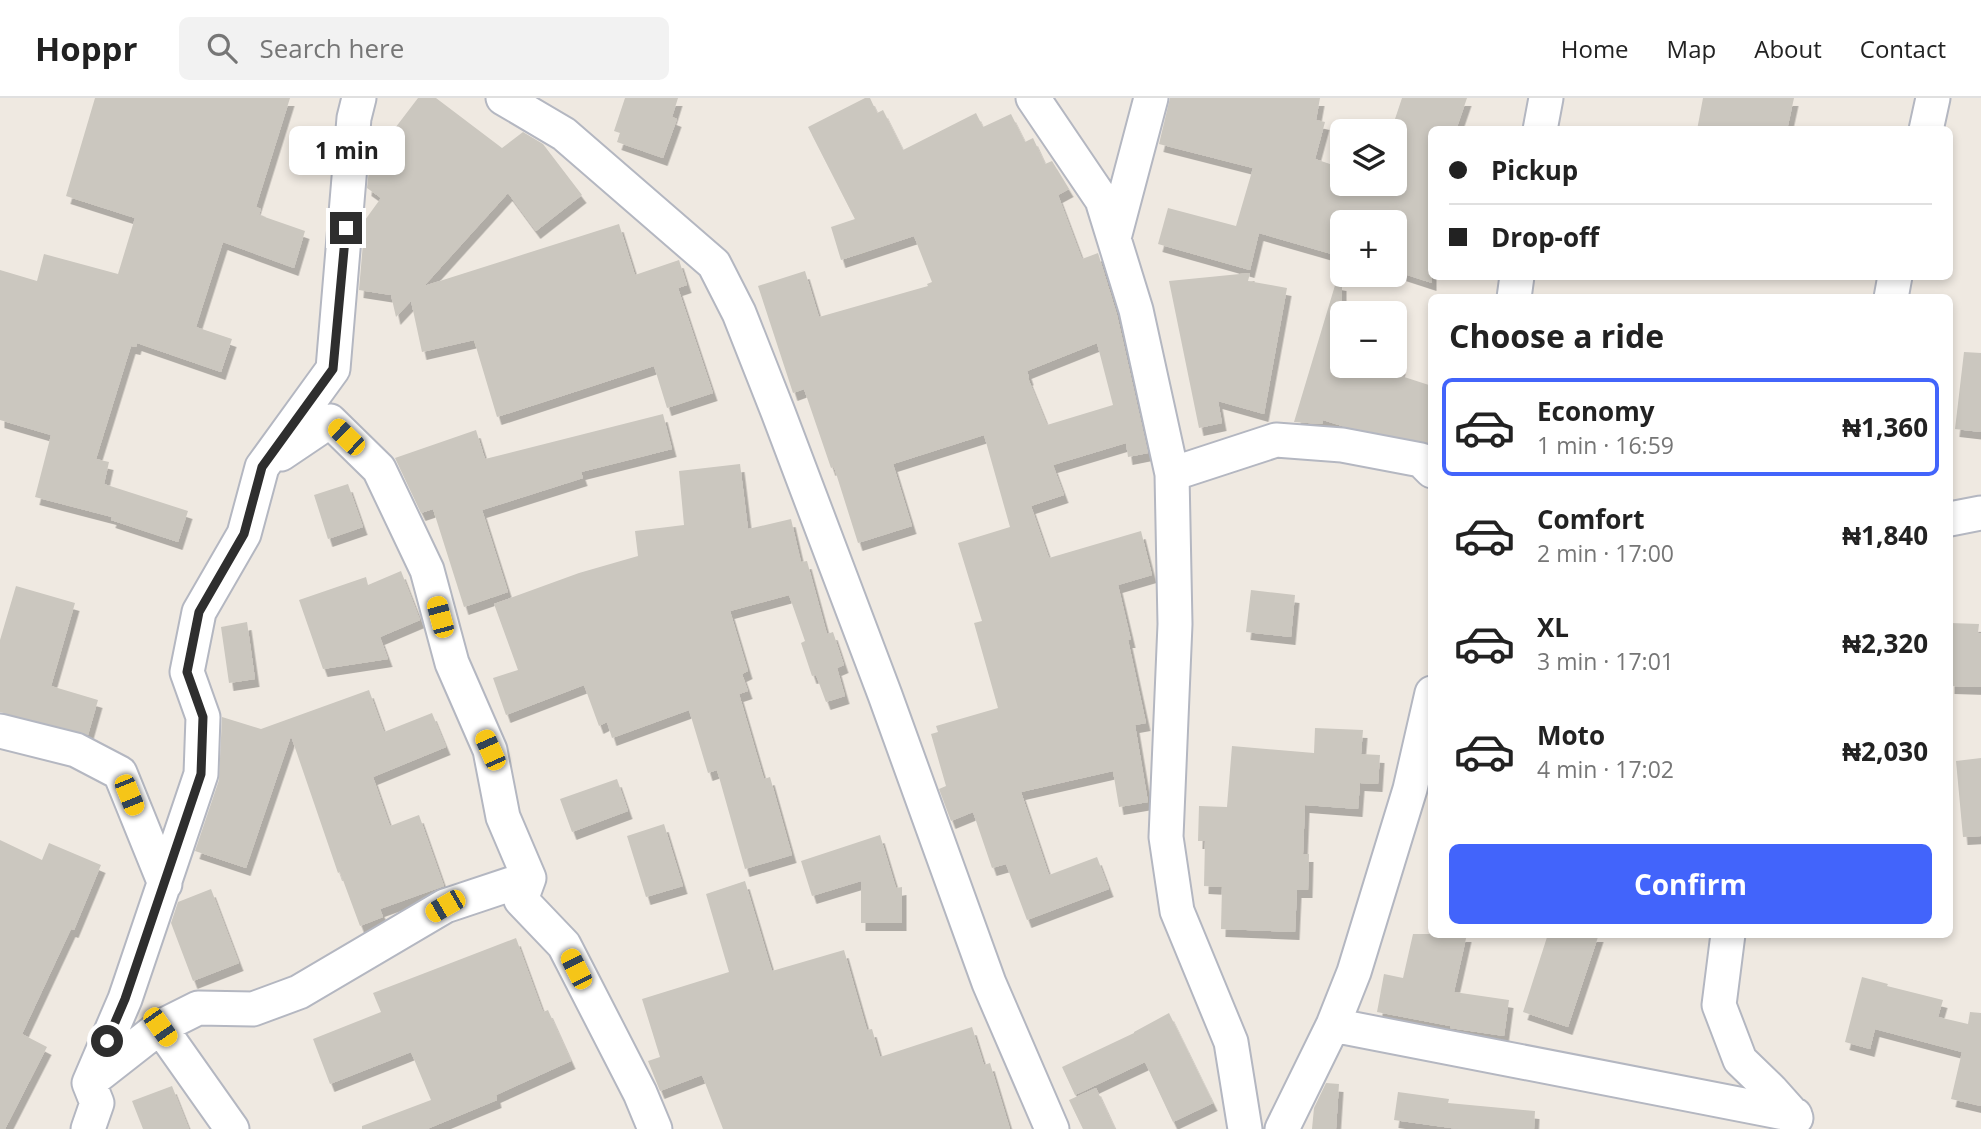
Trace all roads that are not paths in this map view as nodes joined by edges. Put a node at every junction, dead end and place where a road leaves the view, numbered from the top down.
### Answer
1 (359, 98) edge
2 (503, 98) edge
3 (1033, 98) edge
4 (1151, 98) edge
5 (1546, 98) edge
6 (1933, 98) edge
7 (1541, 126) edge
8 (1927, 126) edge
9 (1114, 238) junction
10 (333, 369) junction
11 (330, 421) junction
12 (262, 467) junction
13 (1428, 467) edge
14 (1172, 474) junction
15 (1981, 513) edge
16 (1953, 518) edge
17 (1428, 711) edge
18 (0, 731) edge
19 (529, 878) junction
20 (165, 884) junction
21 (1728, 938) edge
22 (1333, 1025) junction
23 (160, 1027) junction
24 (89, 1083) junction
25 (1797, 1122) edge
26 (88, 1129) edge
27 (232, 1129) edge
28 (655, 1129) edge
29 (1052, 1129) edge
30 (1245, 1129) edge
31 (1282, 1129) edge

1 - 10 street
2 - 29 street
3 - 9 street
4 - 9 street
5 - 7 street
6 - 8 street
9 - 14 street
10 - 11 street
10 - 12 street
11 - 12 street
11 - 19 street
12 - 20 street
13 - 14 street
14 - 30 street
15 - 16 street
17 - 22 street
18 - 20 street
19 - 23 street
19 - 28 street
20 - 24 street
21 - 25 street
22 - 25 street
22 - 31 street
23 - 24 street
23 - 27 street
24 - 26 street

